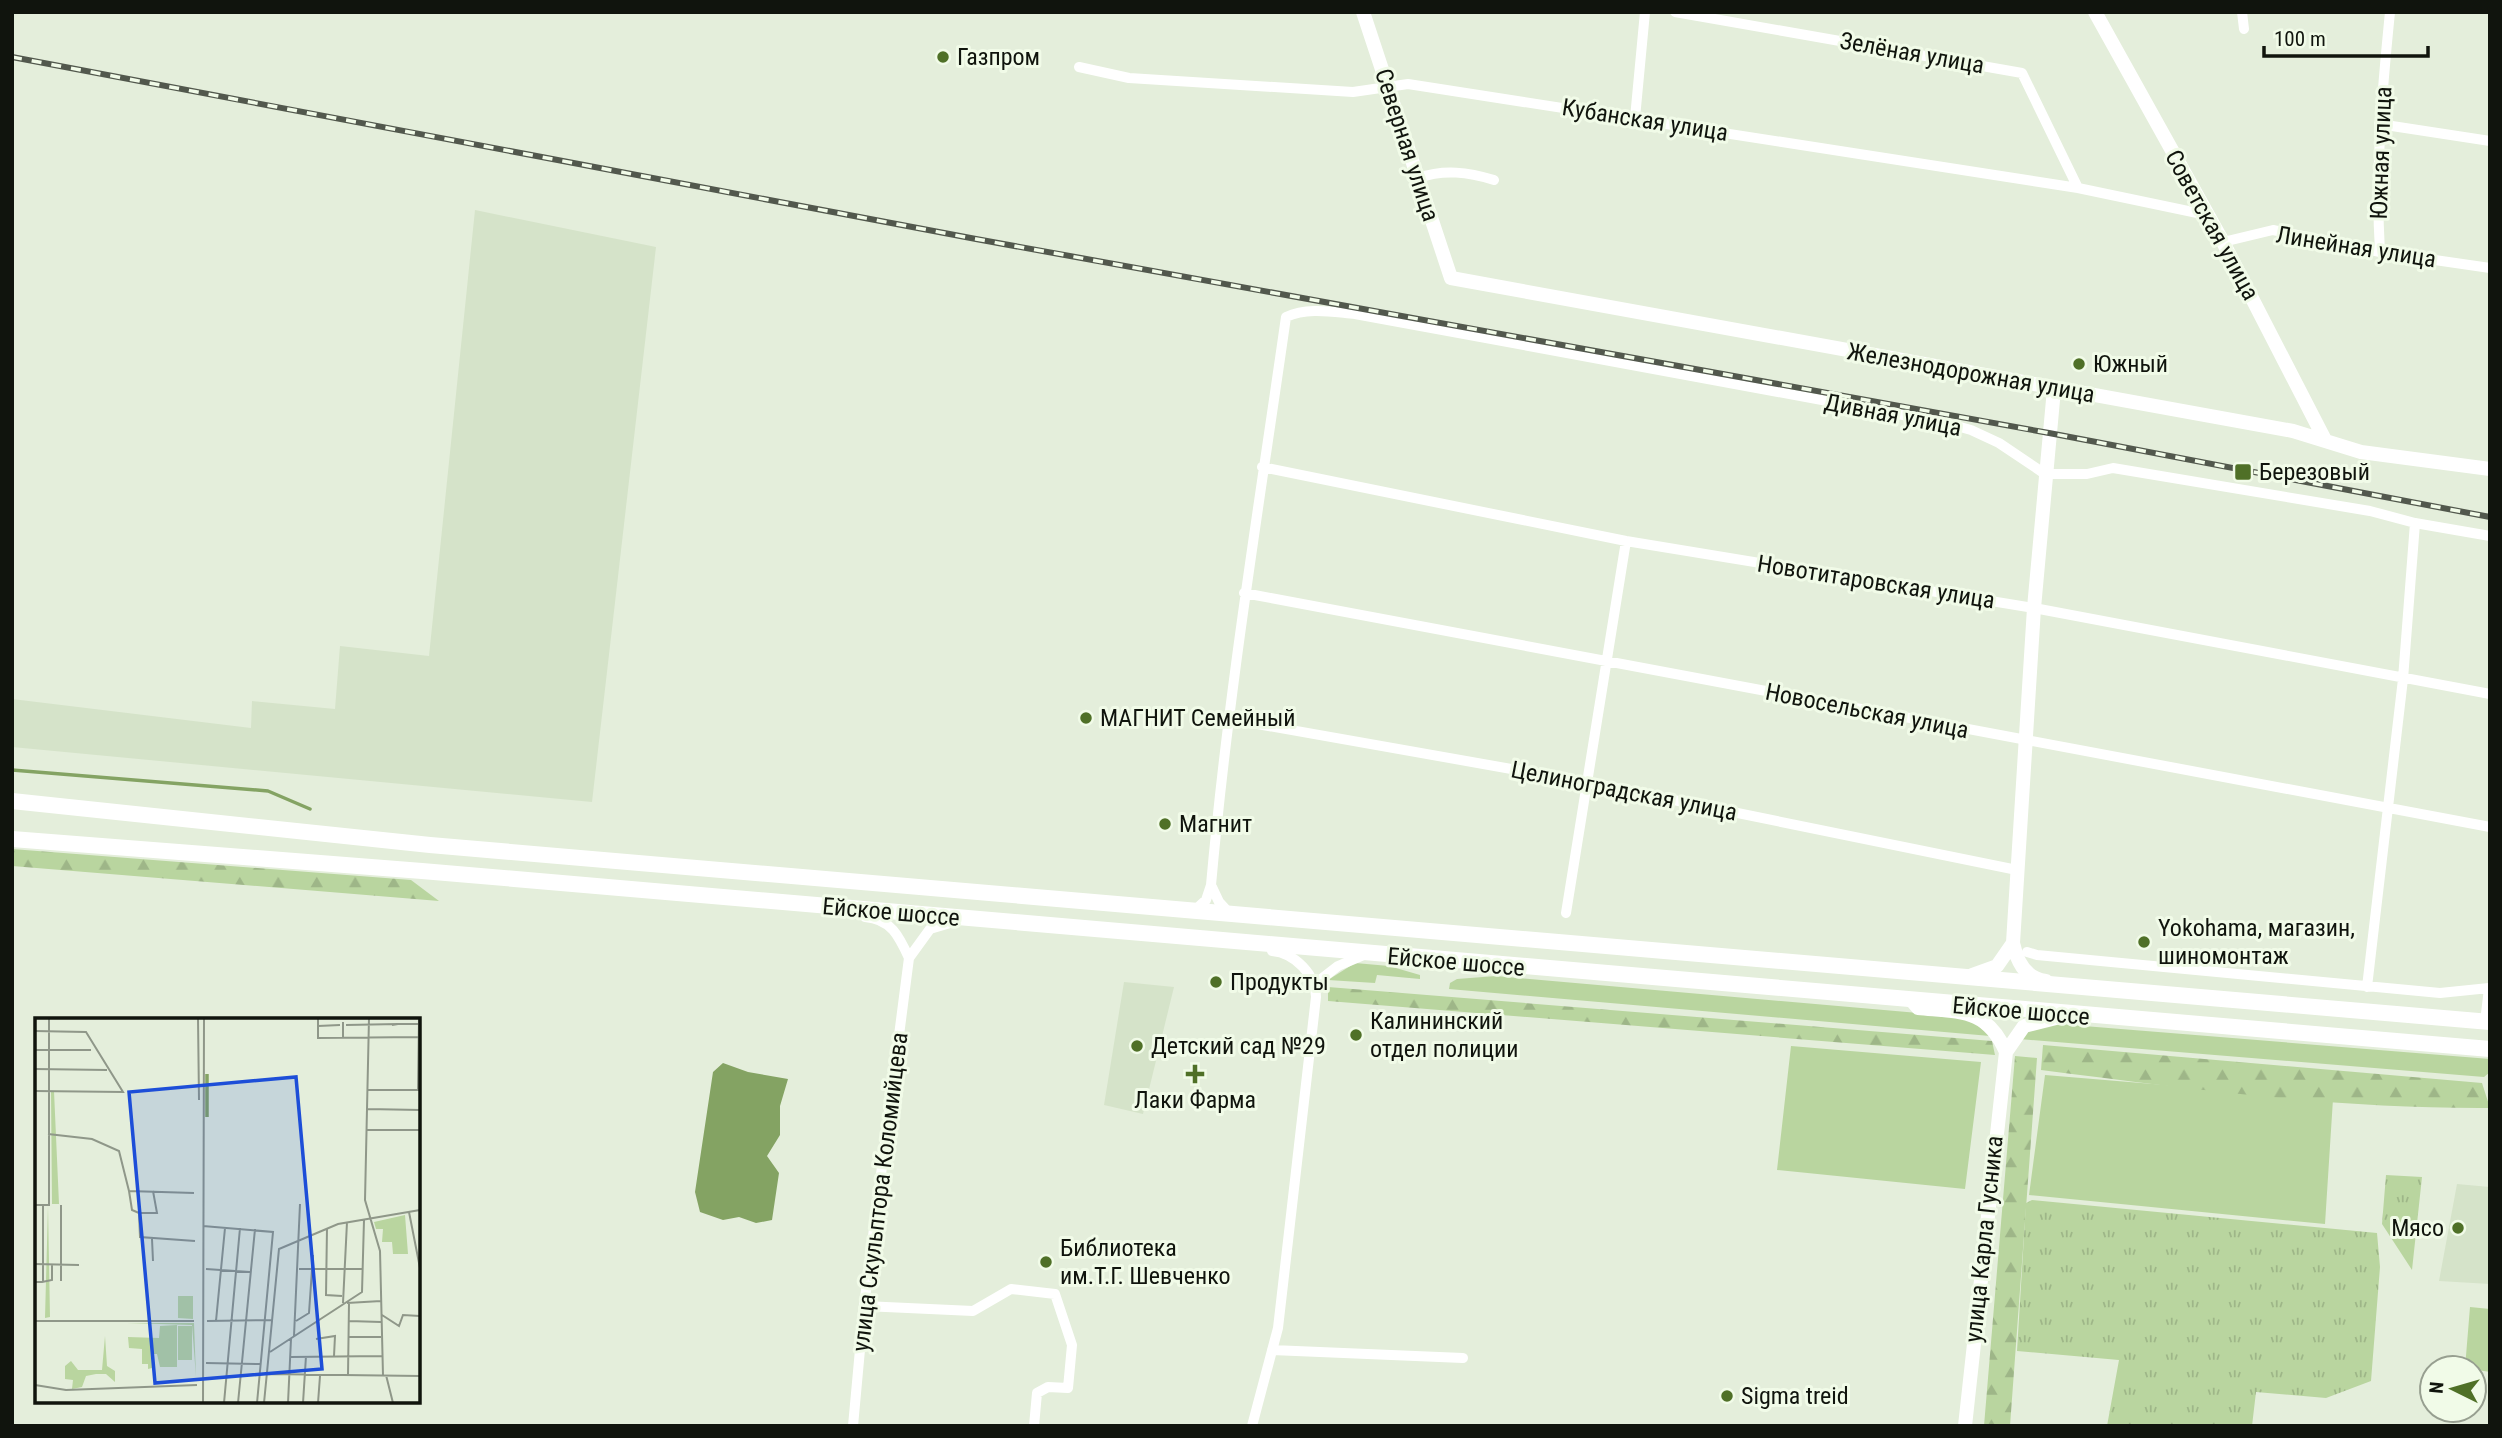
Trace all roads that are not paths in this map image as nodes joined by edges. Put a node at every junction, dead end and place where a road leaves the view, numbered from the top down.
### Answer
1 (1363, 12) edge
2 (1645, 12) edge
3 (1675, 12) edge
4 (2095, 12) edge
5 (2242, 12) edge
6 (2390, 12) edge
7 (2244, 29) dead end
8 (1079, 67) dead end
9 (1388, 85) junction
10 (1635, 118) junction
11 (2379, 124) junction
12 (2490, 141) edge
13 (1418, 177) junction
14 (1494, 180) dead end
15 (2078, 188) junction
16 (2207, 215) junction
17 (2223, 242) junction
18 (2380, 252) junction
19 (2490, 268) edge
20 (1451, 278) joint
21 (2054, 389) junction
22 (2325, 440) junction
23 (1262, 467) junction
24 (2490, 469) edge
25 (2045, 474) junction
26 (2415, 523) junction
27 (2490, 536) edge
28 (1626, 541) junction
29 (1244, 593) junction
30 (2034, 608) junction
31 (1606, 662) junction
32 (2403, 679) junction
33 (2490, 694) edge
34 (1229, 719) junction
35 (2026, 741) junction
36 (1585, 782) junction
37 (12, 801) edge
38 (2387, 806) junction
39 (2490, 827) edge
40 (12, 839) edge
41 (2017, 870) junction
42 (1211, 885) junction
43 (831, 907) junction
44 (1192, 912) junction
45 (1566, 913) dead end
46 (1233, 916) junction
47 (965, 919) junction
48 (1228, 942) junction
49 (2013, 943) junction
50 (2027, 951) dead end
51 (1366, 954) junction
52 (909, 958) junction
53 (1957, 979) junction
54 (1316, 983) junction
55 (2367, 987) junction
56 (2085, 989) junction
57 (1912, 1001) junction
58 (2068, 1015) junction
59 (2487, 1022) edge
60 (2490, 1049) edge
61 (2006, 1052) junction
62 (864, 1306) junction
63 (1272, 1350) junction
64 (1463, 1358) dead end
65 (853, 1426) edge
66 (1034, 1426) edge
67 (1252, 1426) edge
68 (1965, 1426) edge

1 - 9 street, Северная улица
2 - 10 street
3 - 15 street, Зелёная улица
4 - 16 street, Советская улица
5 - 7 street
6 - 11 street, Южная улица
8 - 9 street, Кубанская улица
9 - 10 street, Кубанская улица
9 - 13 street, Северная улица
10 - 15 street, Кубанская улица
11 - 12 street
11 - 18 street, Южная улица
13 - 14 street
13 - 20 street, Северная улица
15 - 16 street, Кубанская улица
16 - 17 street, Советская улица
17 - 18 street, Линейная улица
17 - 22 street, Советская улица
18 - 19 street, Линейная улица
20 - 21 street, Железнодорожная улица
21 - 22 street, Железнодорожная улица
21 - 25 street
22 - 24 street, Железнодорожная улица
23 - 25 street, Дивная улица
23 - 28 street, Новотитаровская улица
23 - 29 street
25 - 26 street
25 - 30 street
26 - 27 street
26 - 32 street
28 - 30 street, Новотитаровская улица
28 - 31 street
29 - 31 street, Новосельская улица
29 - 34 street
30 - 32 street, Новотитаровская улица
30 - 35 street
31 - 35 street, Новосельская улица
31 - 36 street
32 - 33 street, Новотитаровская улица
32 - 38 street
34 - 36 street, Целиноградская улица
34 - 42 street
35 - 38 street, Новосельская улица
35 - 41 street
36 - 41 street, Целиноградская улица
36 - 45 street
37 - 44 main road, Ейское шоссе
38 - 39 street, Новосельская улица
38 - 55 street
40 - 43 main road, Ейское шоссе
41 - 49 street
42 - 44 street
42 - 46 street
43 - 47 main road, Ейское шоссе
43 - 52 street
44 - 46 main road, Ейское шоссе
46 - 53 main road, Ейское шоссе
47 - 48 main road, Ейское шоссе
47 - 52 street
48 - 51 main road, Ейское шоссе
48 - 54 street
49 - 53 street
49 - 56 street
50 - 55 street
51 - 54 street
51 - 57 main road, Ейское шоссе
52 - 62 street, улица Скульптора Коломийцева
53 - 56 main road, Ейское шоссе
54 - 63 street
55 - 59 street
56 - 59 main road, Ейское шоссе
57 - 58 main road, Ейское шоссе
57 - 61 street
58 - 60 main road, Ейское шоссе
58 - 61 street
61 - 68 street, улица Карла Гусника
62 - 65 street, улица Скульптора Коломийцева
62 - 66 street
63 - 64 street
63 - 67 street

